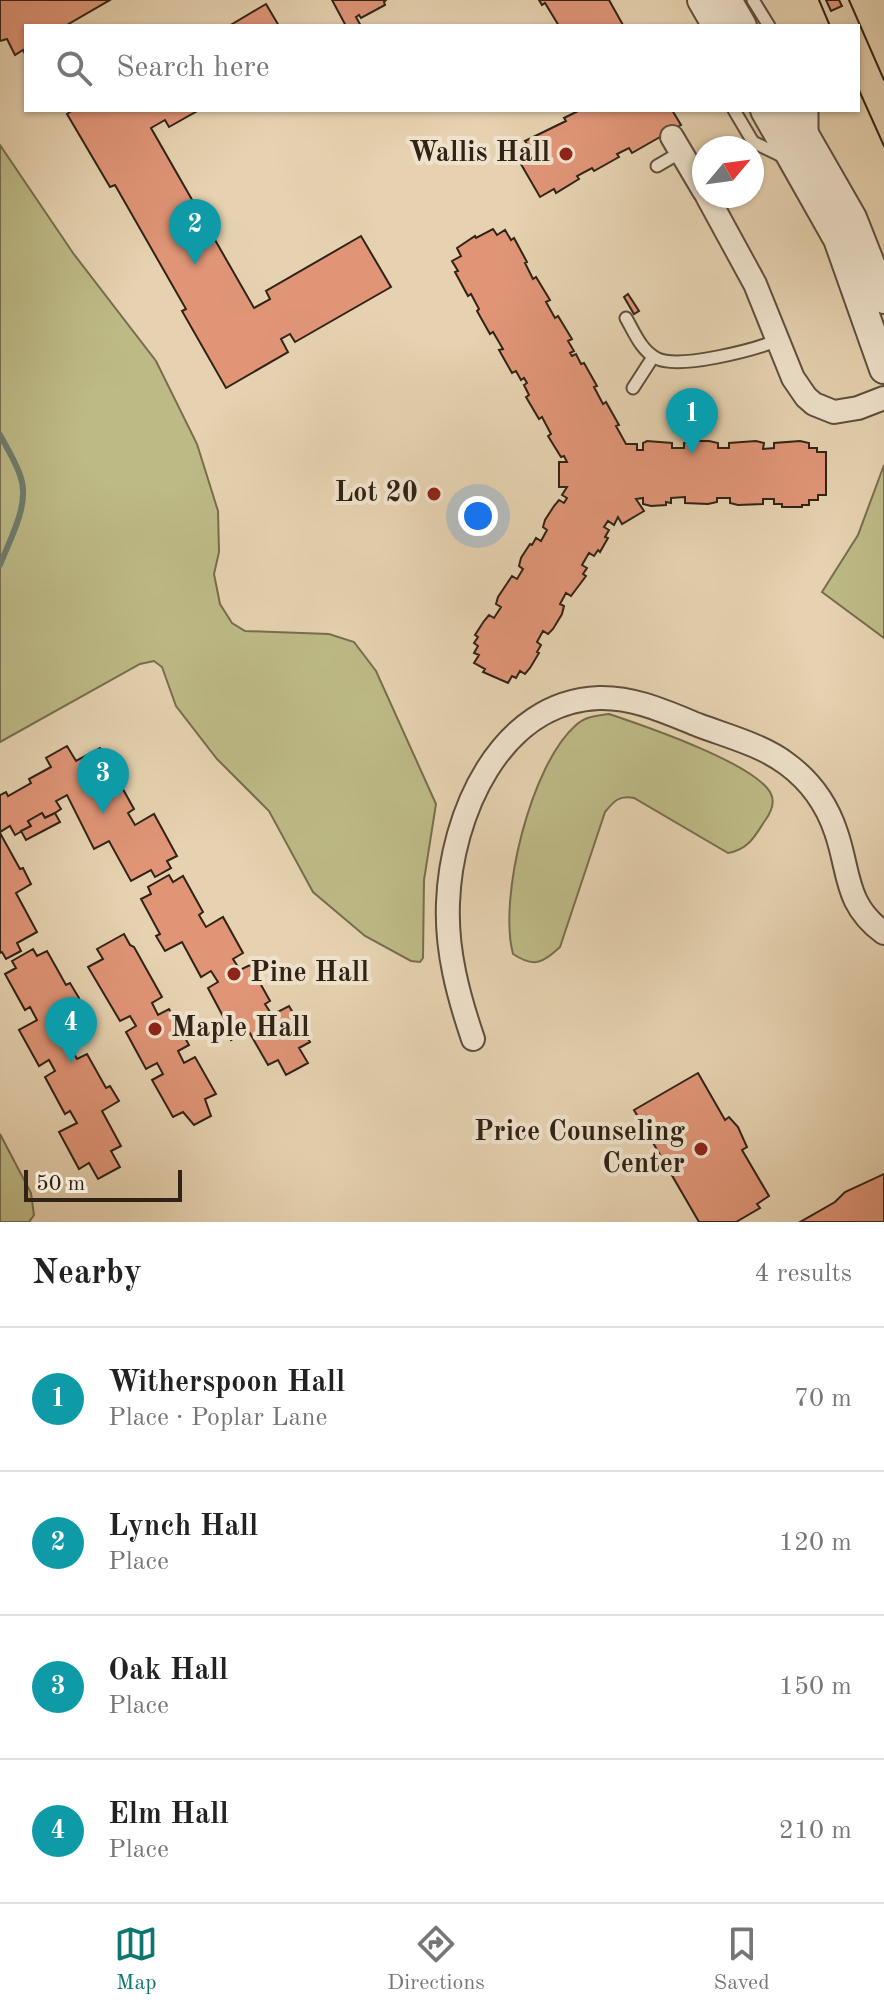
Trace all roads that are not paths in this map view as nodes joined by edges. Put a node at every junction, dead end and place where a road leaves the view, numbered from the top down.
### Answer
1 (753, 0) edge
2 (715, 12) edge
3 (738, 24) edge
4 (768, 24) edge
5 (735, 112) edge
6 (767, 112) edge
7 (791, 112) edge
8 (812, 112) edge
9 (676, 145) joint
10 (803, 153) junction
11 (657, 166) dead end
12 (692, 172) edge
13 (713, 208) edge
14 (884, 299) edge
15 (626, 318) dead end
16 (778, 340) junction
17 (653, 357) junction
18 (884, 369) edge
19 (633, 388) dead end
20 (884, 398) edge
21 (884, 933) edge
22 (473, 1039) dead end

1 - 4 lane
2 - 3 street
5 - 10 lane
6 - 10 street
7 - 10 street
8 - 10 lane
9 - 11 lane
9 - 12 street
10 - 14 street
10 - 18 street
13 - 16 street
15 - 17 lane
16 - 17 lane
16 - 20 street
17 - 19 lane
21 - 22 street

